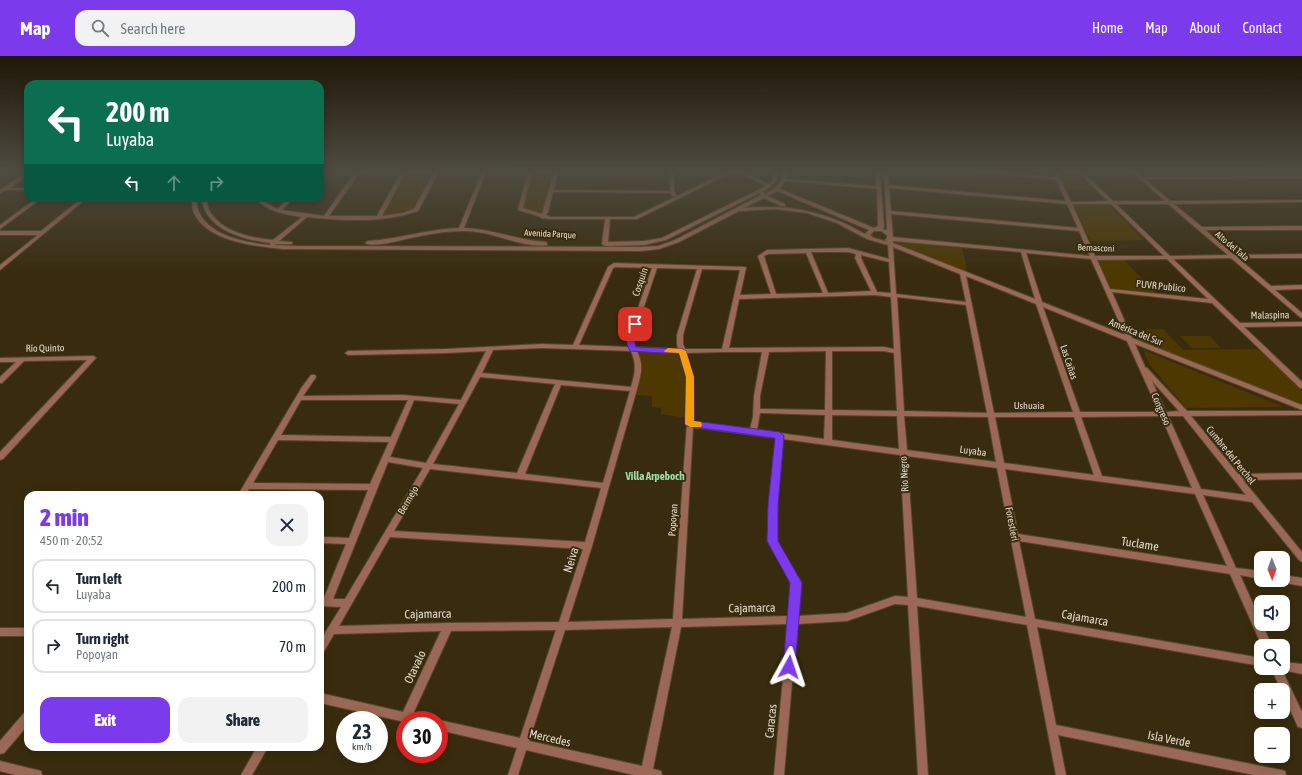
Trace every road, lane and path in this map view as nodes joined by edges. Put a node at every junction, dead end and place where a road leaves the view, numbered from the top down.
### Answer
1 (30, 206) edge
2 (76, 206) edge
3 (194, 206) edge
4 (205, 206) edge
5 (266, 206) edge
6 (285, 206) edge
7 (334, 206) edge
8 (385, 206) edge
9 (418, 206) edge
10 (470, 206) edge
11 (521, 206) edge
12 (548, 206) edge
13 (661, 206) edge
14 (734, 206) edge
15 (742, 206) edge
16 (786, 206) edge
17 (818, 206) edge
18 (880, 206) edge
19 (889, 206) edge
20 (1070, 206) edge
21 (1114, 206) edge
22 (1173, 206) edge
23 (793, 209) junction
24 (735, 210) junction
25 (279, 212) junction
26 (719, 212) junction
27 (889, 212) junction
28 (726, 215) junction
29 (305, 217) junction
30 (326, 217) junction
31 (543, 217) junction
32 (378, 218) junction
33 (608, 218) junction
34 (0, 227) edge
35 (1302, 228) edge
36 (460, 229) junction
37 (875, 229) junction
38 (1201, 229) junction
39 (1081, 230) junction
40 (42, 233) junction
41 (0, 234) edge
42 (869, 238) junction
43 (891, 239) junction
44 (274, 242) junction
45 (605, 244) junction
46 (269, 246) junction
47 (808, 251) junction
48 (1023, 251) junction
49 (859, 253) junction
50 (1232, 256) junction
51 (1302, 256) edge
52 (1167, 257) junction
53 (1093, 258) junction
54 (892, 261) junction
55 (656, 266) junction
56 (700, 267) junction
57 (0, 268) edge
58 (964, 274) junction
59 (1302, 287) edge
60 (1269, 288) junction
61 (1107, 290) junction
62 (875, 293) junction
63 (826, 294) junction
64 (893, 294) junction
65 (774, 296) junction
66 (736, 297) junction
67 (1214, 301) junction
68 (969, 304) junction
69 (1039, 304) junction
70 (1302, 316) edge
71 (1302, 324) edge
72 (1238, 325) junction
73 (1130, 340) junction
74 (576, 346) junction
75 (491, 348) junction
76 (633, 349) junction
77 (829, 349) junction
78 (766, 350) junction
79 (682, 351) junction
80 (725, 351) junction
81 (896, 351) junction
82 (348, 353) dead end
83 (23, 359) junction
84 (0, 360) edge
85 (1142, 367) junction
86 (478, 375) junction
87 (313, 377) dead end
88 (0, 381) edge
89 (559, 382) junction
90 (1302, 386) edge
91 (634, 389) junction
92 (299, 398) junction
93 (412, 398) junction
94 (463, 402) junction
95 (1302, 408) edge
96 (757, 411) junction
97 (827, 413) junction
98 (1302, 413) edge
99 (900, 414) junction
100 (1163, 414) junction
101 (1185, 414) junction
102 (991, 415) junction
103 (1077, 415) junction
104 (690, 424) junction
105 (753, 432) junction
106 (780, 436) junction
107 (276, 437) junction
108 (393, 440) junction
109 (828, 442) junction
110 (903, 452) junction
111 (0, 457) edge
112 (386, 458) junction
113 (1001, 465) junction
114 (428, 466) junction
115 (520, 476) junction
116 (1236, 476) junction
117 (1302, 476) edge
118 (1099, 478) junction
119 (248, 486) junction
120 (606, 486) junction
121 (373, 487) junction
122 (245, 491) edge
123 (1197, 492) junction
124 (1254, 499) junction
125 (388, 534) junction
126 (1014, 537) junction
127 (324, 540) edge
128 (351, 541) junction
129 (588, 546) junction
130 (1301, 556) edge
131 (1233, 571) junction
132 (1254, 574) edge
133 (1290, 580) edge
134 (1302, 582) edge
135 (324, 600) edge
136 (911, 601) junction
137 (324, 602) edge
138 (348, 603) junction
139 (794, 620) junction
140 (1031, 622) junction
141 (677, 623) junction
142 (563, 626) junction
143 (448, 627) junction
144 (332, 630) junction
145 (0, 632) edge
146 (24, 632) edge
147 (1263, 639) edge
148 (324, 643) edge
149 (1254, 661) edge
150 (1290, 667) edge
151 (1302, 669) edge
152 (1279, 675) edge
153 (324, 699) edge
154 (409, 711) edge
155 (396, 715) edge
156 (24, 722) edge
157 (1302, 723) edge
158 (448, 727) edge
159 (1052, 729) junction
160 (523, 745) junction
161 (0, 749) edge
162 (261, 751) edge
163 (0, 766) edge
164 (650, 774) edge
165 (37, 775) edge
166 (246, 775) edge
167 (513, 775) edge
168 (779, 775) edge
169 (923, 775) edge
170 (1061, 775) edge
171 (1281, 775) edge

1 - 34 street
2 - 40 street
3 - 46 street
4 - 44 street, Avenida Parque
5 - 25 street
6 - 25 street
7 - 30 street
8 - 32 street
9 - 32 street
10 - 36 street
11 - 31 street
12 - 31 street
13 - 33 street
14 - 26 street, Avenida Parque
15 - 24 street
16 - 23 street
17 - 37 street
18 - 37 street
19 - 27 street, Río Negro
20 - 39 street, Congreso
21 - 52 street
22 - 38 street, Alto del Tala
23 - 24 street
23 - 42 street
24 - 28 street
25 - 29 street
26 - 28 street
26 - 45 street, Avenida Parque
27 - 39 street
27 - 43 street, Río Negro
28 - 46 street
29 - 30 street
29 - 44 street
30 - 32 street
31 - 33 street
33 - 45 street
35 - 38 street
36 - 44 street, Avenida Parque
36 - 45 street, Avenida Parque
37 - 42 street
37 - 43 street
38 - 50 street, Alto del Tala
39 - 53 street, Congreso
40 - 41 street
40 - 57 street
42 - 43 street
43 - 48 street, Bernasconi
43 - 54 street, Río Negro
43 - 58 street, América del Sur
44 - 46 street
47 - 49 street
47 - 63 street
47 - 65 street
48 - 53 street, Bernasconi
48 - 69 street, Las Cañas
49 - 54 street
49 - 62 street
50 - 51 street, Bernasconi
50 - 52 street, Bernasconi
50 - 60 street, Alto del Tala
52 - 53 street, Bernasconi
52 - 67 street
53 - 61 street, Congreso
54 - 64 street, Río Negro
55 - 56 street
55 - 74 street
55 - 76 street, Cosquín
56 - 66 street
56 - 79 street, Popoyan
58 - 68 street, Forestieri
58 - 69 street, América del Sur
59 - 60 street
60 - 70 street, Alto del Tala
61 - 67 street, PUVR Publico
61 - 73 street, Congreso
62 - 63 street
62 - 64 street
63 - 65 street
64 - 68 street
64 - 81 street, Río Negro
65 - 66 street
66 - 80 street
67 - 72 street
68 - 102 street, Forestieri
69 - 73 street, América del Sur
69 - 103 street, Las Cañas
71 - 72 street, Malaspina
72 - 90 street
73 - 85 street, Congreso
73 - 95 street, América del Sur
74 - 75 street
74 - 76 street
75 - 82 street
75 - 86 street, Bermejo
76 - 79 street
76 - 91 street, Neiva
77 - 78 street
77 - 81 street
77 - 97 street
78 - 80 street
78 - 96 street
79 - 80 street
79 - 104 street, Popoyan
81 - 99 street, Río Negro
83 - 84 street, Río Quinto
83 - 88 street
83 - 111 street, Río Quinto
85 - 100 street, Congreso
85 - 101 street, Cumbre del Perchel
86 - 89 street
86 - 94 street, Bermejo
87 - 92 street
89 - 91 street
89 - 115 street
91 - 120 street, Neiva
92 - 93 street
92 - 107 street
93 - 94 street
93 - 108 street
94 - 114 street, Bermejo
96 - 97 street, Ushuaia
96 - 105 street
97 - 99 street, Ushuaia
97 - 109 street
98 - 101 street, Ushuaia
99 - 102 street, Ushuaia
99 - 110 street, Río Negro
100 - 101 street, Ushuaia
100 - 103 street, Ushuaia
100 - 123 street, Congreso
101 - 116 street, Cumbre del Perchel
102 - 103 street, Ushuaia
102 - 113 street, Forestieri
103 - 118 street, Las Cañas
104 - 105 street, Luyaba
104 - 141 street, Popoyan
105 - 106 street, Luyaba
106 - 109 street, Luyaba
106 - 139 street, Caracas
107 - 108 street
107 - 119 street
108 - 112 street
109 - 110 street, Luyaba
110 - 113 street, Luyaba
110 - 136 street, Río Negro
112 - 114 street
112 - 121 street
113 - 118 street, Luyaba
113 - 126 street, Forestieri
114 - 115 street
114 - 125 street, Bermejo
115 - 120 street
116 - 117 street
116 - 124 street, Cumbre del Perchel
118 - 123 street, Luyaba
119 - 121 street
119 - 122 street
120 - 129 street, Neiva
121 - 128 street
123 - 124 street, Luyaba
123 - 131 street, Congreso
124 - 130 street, Cumbre del Perchel
125 - 129 street
125 - 138 street, Bermejo
126 - 131 street, Tuclame
126 - 140 street, Forestieri
127 - 128 street
128 - 135 street
129 - 142 street, Neiva
131 - 132 street, Tuclame
131 - 147 street, Congreso
133 - 134 street
136 - 139 street, Cajamarca
136 - 140 street, Cajamarca
136 - 169 street, Río Negro
137 - 138 street
138 - 144 street, Bermejo
139 - 141 street, Cajamarca
139 - 168 street, Caracas
140 - 149 street, Cajamarca
140 - 159 street, Forestieri
141 - 142 street, Cajamarca
141 - 164 street, Popoyan
142 - 143 street, Cajamarca
142 - 160 street, Neiva
143 - 144 street, Cajamarca
143 - 154 street, Otavalo
144 - 148 street, Bermejo
145 - 146 street
150 - 151 street
152 - 157 street
153 - 155 street
156 - 161 street
158 - 160 street, Mercedes
159 - 170 street, Forestieri
159 - 171 street, Isla Verde
160 - 164 street, Mercedes
160 - 167 street, Neiva
162 - 166 street
163 - 165 street

